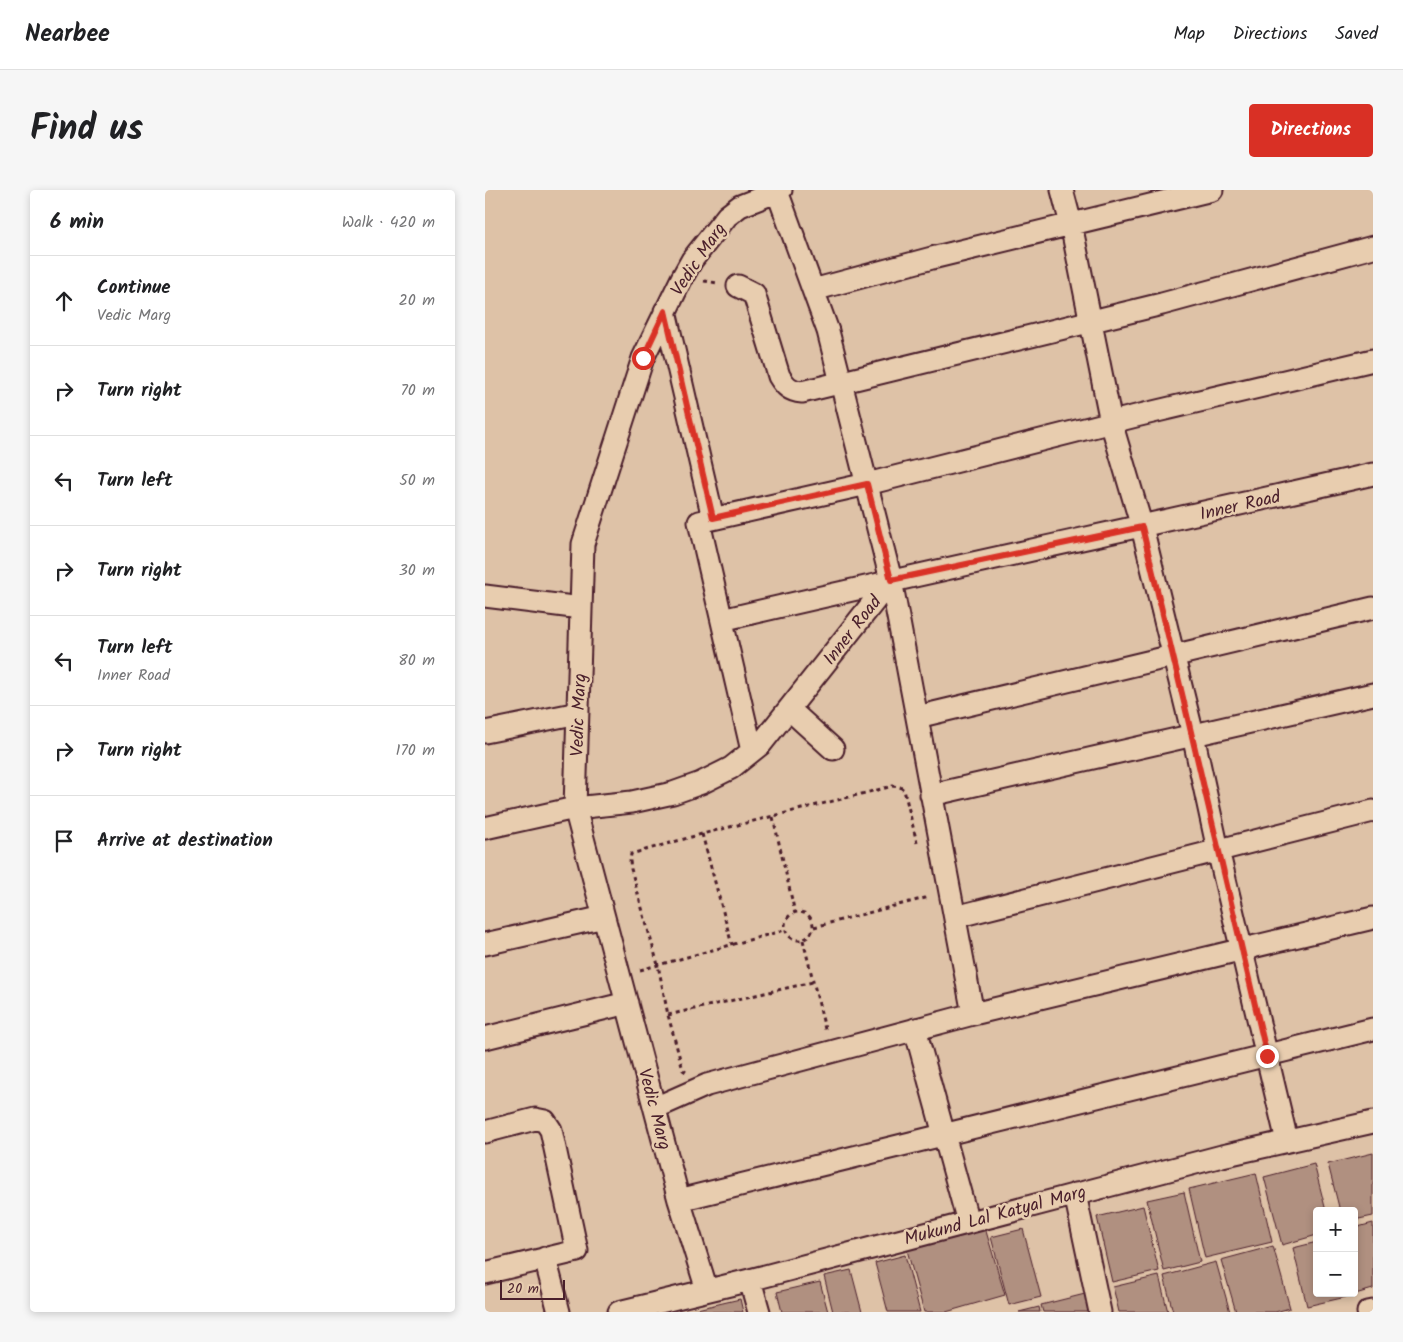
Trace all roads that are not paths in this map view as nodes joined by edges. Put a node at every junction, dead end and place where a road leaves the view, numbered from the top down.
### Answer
1 (1062, 190) edge
2 (1212, 190) edge
3 (779, 191) edge
4 (739, 198) edge
5 (1071, 224) junction
6 (1373, 247) edge
7 (738, 286) road end
8 (813, 290) junction
9 (665, 311) junction
10 (1090, 321) junction
11 (1373, 360) edge
12 (840, 383) junction
13 (1111, 422) junction
14 (1373, 474) edge
15 (867, 484) junction
16 (713, 518) junction
17 (1142, 527) junction
18 (891, 580) junction
19 (485, 596) edge
20 (581, 608) junction
21 (1373, 608) edge
22 (722, 620) junction
23 (1173, 656) junction
24 (1373, 694) edge
25 (789, 709) junction
26 (578, 713) junction
27 (917, 717) junction
28 (485, 732) edge
29 (1193, 735) junction
30 (833, 749) dead end
31 (752, 751) junction
32 (931, 795) junction
33 (575, 808) junction
34 (1373, 811) edge
35 (485, 828) edge
36 (1218, 850) junction
37 (604, 917) junction
38 (955, 917) junction
39 (1373, 918) edge
40 (485, 944) edge
41 (1242, 949) junction
42 (627, 1002) junction
43 (973, 1014) junction
44 (915, 1029) junction
45 (1373, 1029) edge
46 (485, 1038) edge
47 (1267, 1056) junction
48 (655, 1108) junction
49 (1373, 1122) edge
50 (485, 1132) edge
51 (943, 1135) junction
52 (1287, 1141) junction
53 (1075, 1194) junction
54 (679, 1200) junction
55 (968, 1222) junction
56 (545, 1258) junction
57 (485, 1273) edge
58 (750, 1280) junction
59 (707, 1290) junction
60 (669, 1306) edge
61 (1373, 1311) edge
62 (559, 1312) edge
63 (619, 1312) edge
64 (759, 1312) edge
65 (1100, 1312) edge
66 (1368, 1312) edge

1 - 5 street
2 - 5 street
3 - 4 street, Vedic Marg
3 - 8 street
4 - 9 street, Vedic Marg
5 - 8 street
5 - 10 street
6 - 10 street
7 - 12 street
8 - 12 street
9 - 16 street
9 - 20 street, Vedic Marg
10 - 12 street
10 - 13 street
11 - 13 street
12 - 15 street
13 - 15 street
13 - 17 street
14 - 17 street, Inner Road
15 - 16 street
15 - 18 street
16 - 22 street
17 - 18 street, Inner Road
17 - 23 street
18 - 22 street
18 - 25 street, Inner Road
18 - 27 street
19 - 20 street
20 - 26 street, Vedic Marg
21 - 23 street
22 - 31 street
23 - 27 street
23 - 29 street
24 - 29 street
25 - 30 street
25 - 31 street, Inner Road
26 - 28 street
26 - 33 street, Vedic Marg
27 - 32 street
29 - 32 street
29 - 36 street
31 - 33 street, Inner Road
32 - 38 street
33 - 35 street, Inner Road
33 - 37 street, Vedic Marg
34 - 36 street
36 - 38 street
36 - 41 street
37 - 40 street
37 - 42 street, Vedic Marg
38 - 43 street
39 - 41 street
41 - 43 street
41 - 47 street
42 - 46 street
42 - 48 street, Vedic Marg
43 - 44 street
44 - 48 street
44 - 51 street
45 - 47 street
47 - 51 street
47 - 52 street
48 - 54 street, Vedic Marg
49 - 52 street, Mukund Lal Katyal Marg
50 - 56 street
51 - 54 street
51 - 55 street
52 - 53 street, Mukund Lal Katyal Marg
53 - 55 street, Mukund Lal Katyal Marg
53 - 65 street
54 - 59 street, Vedic Marg
55 - 58 street, Mukund Lal Katyal Marg
56 - 57 street
56 - 62 street
58 - 59 street, Mukund Lal Katyal Marg
58 - 64 street
59 - 60 street, Mukund Lal Katyal Marg
60 - 63 street, Mukund Lal Katyal Marg
61 - 66 street

